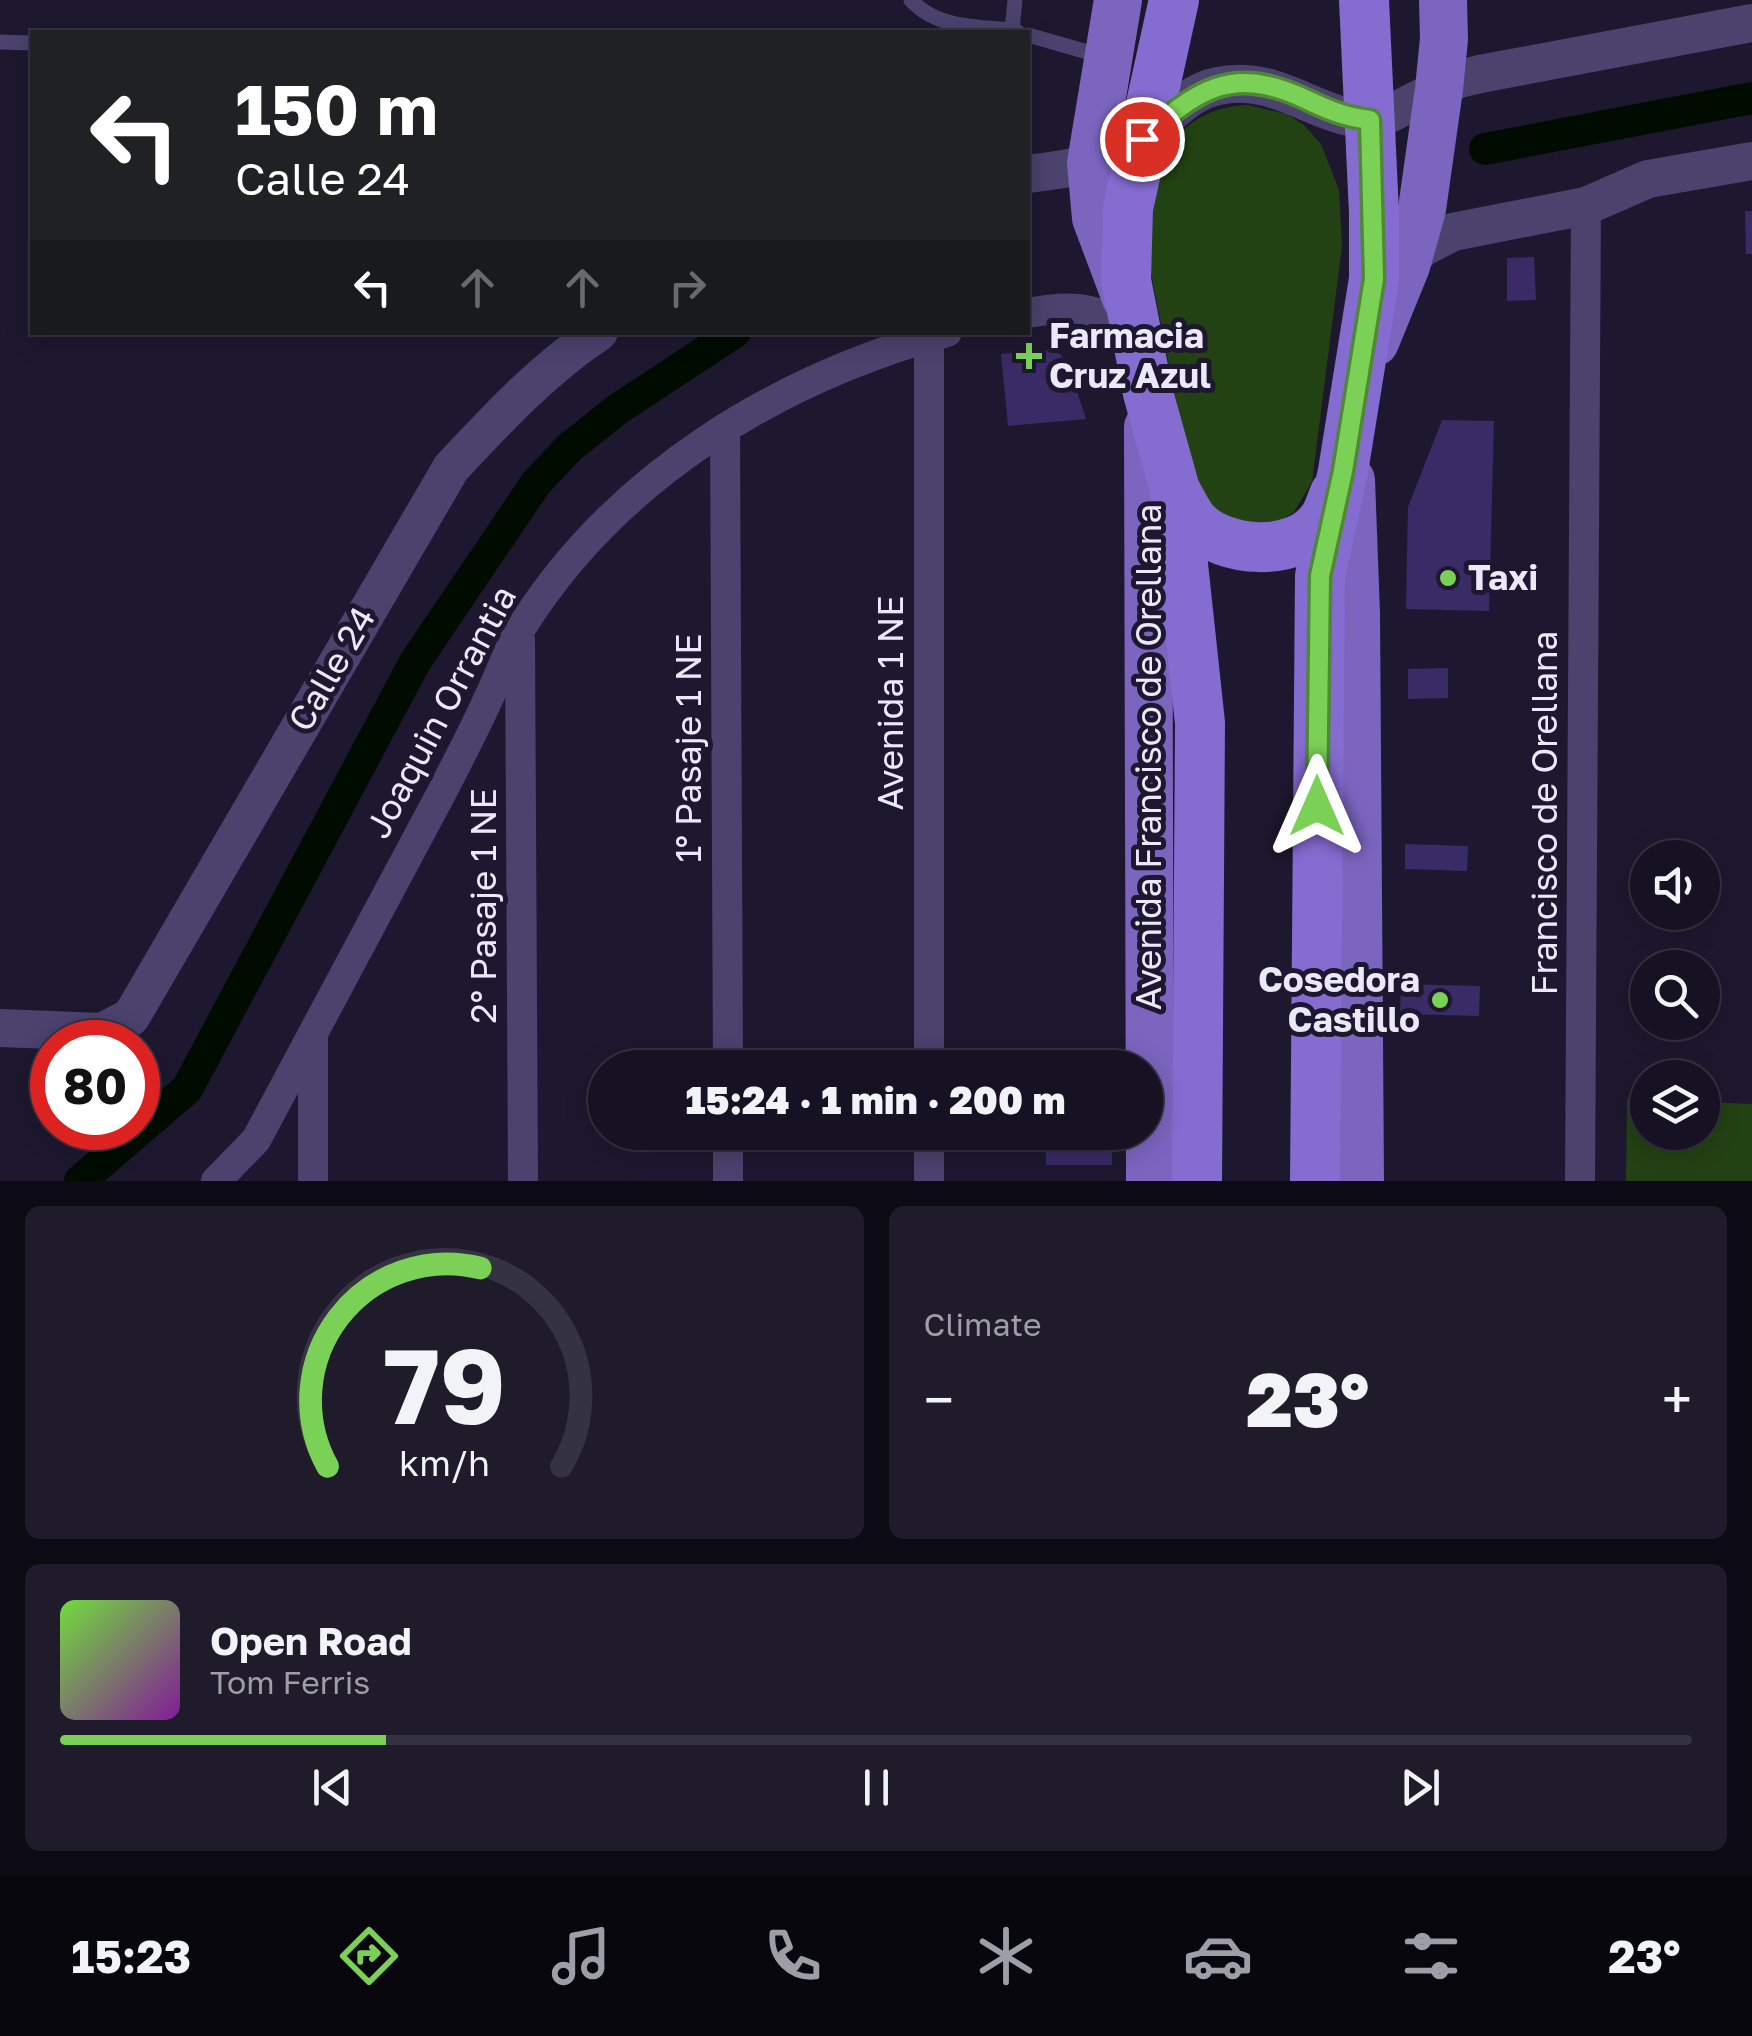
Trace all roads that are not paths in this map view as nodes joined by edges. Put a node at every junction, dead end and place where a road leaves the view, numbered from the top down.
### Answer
1 (911, 0) edge
2 (1015, 0) edge
3 (1118, 0) edge
4 (1174, 0) edge
5 (1364, 0) edge
6 (1443, 0) edge
7 (1752, 23) edge
8 (1003, 30) edge
9 (1020, 30) edge
10 (1030, 35) edge
11 (0, 42) edge
12 (30, 43) edge
13 (1107, 57) junction
14 (1439, 90) junction
15 (1357, 118) junction
16 (1142, 139) junction
17 (1752, 161) edge
18 (1091, 163) junction
19 (1030, 174) edge
20 (1586, 206) junction
21 (1406, 266) junction
22 (1130, 309) junction
23 (1030, 313) edge
24 (594, 335) edge
25 (938, 335) edge
26 (1144, 376) junction
27 (725, 428) junction
28 (1350, 435) junction
29 (1175, 490) junction
30 (520, 630) junction
31 (0, 1028) edge
32 (313, 1032) junction
33 (728, 1050) edge
34 (929, 1050) edge
35 (728, 1150) edge
36 (929, 1150) edge
37 (216, 1181) edge
38 (313, 1181) edge
39 (523, 1181) edge
40 (728, 1181) edge
41 (930, 1181) edge
42 (1150, 1181) edge
43 (1197, 1181) edge
44 (1315, 1181) edge
45 (1360, 1181) edge
46 (1580, 1181) edge

1 - 8 lane
2 - 9 lane
3 - 13 main road, Avenida Francisco de Orellana
4 - 16 highway, Avenida Francisco de Orellana
5 - 15 highway
6 - 14 main road
7 - 14 street
10 - 13 lane
11 - 12 lane
13 - 18 main road, Avenida Francisco de Orellana
14 - 15 street
14 - 21 main road
15 - 16 street
15 - 28 highway
16 - 18 street
16 - 22 highway, Avenida Francisco de Orellana
17 - 20 street
18 - 19 street
18 - 22 main road, Avenida Francisco de Orellana
20 - 21 street
20 - 46 street, Francisco de Orellana
21 - 28 main road
22 - 26 highway, Avenida Francisco de Orellana
23 - 26 street
24 - 31 street, Calle 24
25 - 27 street, Joaquin Orrantia
25 - 34 street, Avenida 1 NE
26 - 29 highway, Avenida Francisco de Orellana
26 - 42 main road, Avenida Francisco de Orellana
27 - 30 street, Joaquin Orrantia
27 - 33 street, 1° Pasaje 1 NE
28 - 29 highway
28 - 44 highway
28 - 45 main road
29 - 43 highway, Avenida Francisco de Orellana
30 - 32 street, Joaquin Orrantia
30 - 39 street, 2° Pasaje 1 NE
32 - 37 street, Joaquin Orrantia
32 - 38 street
35 - 40 street
36 - 41 street

